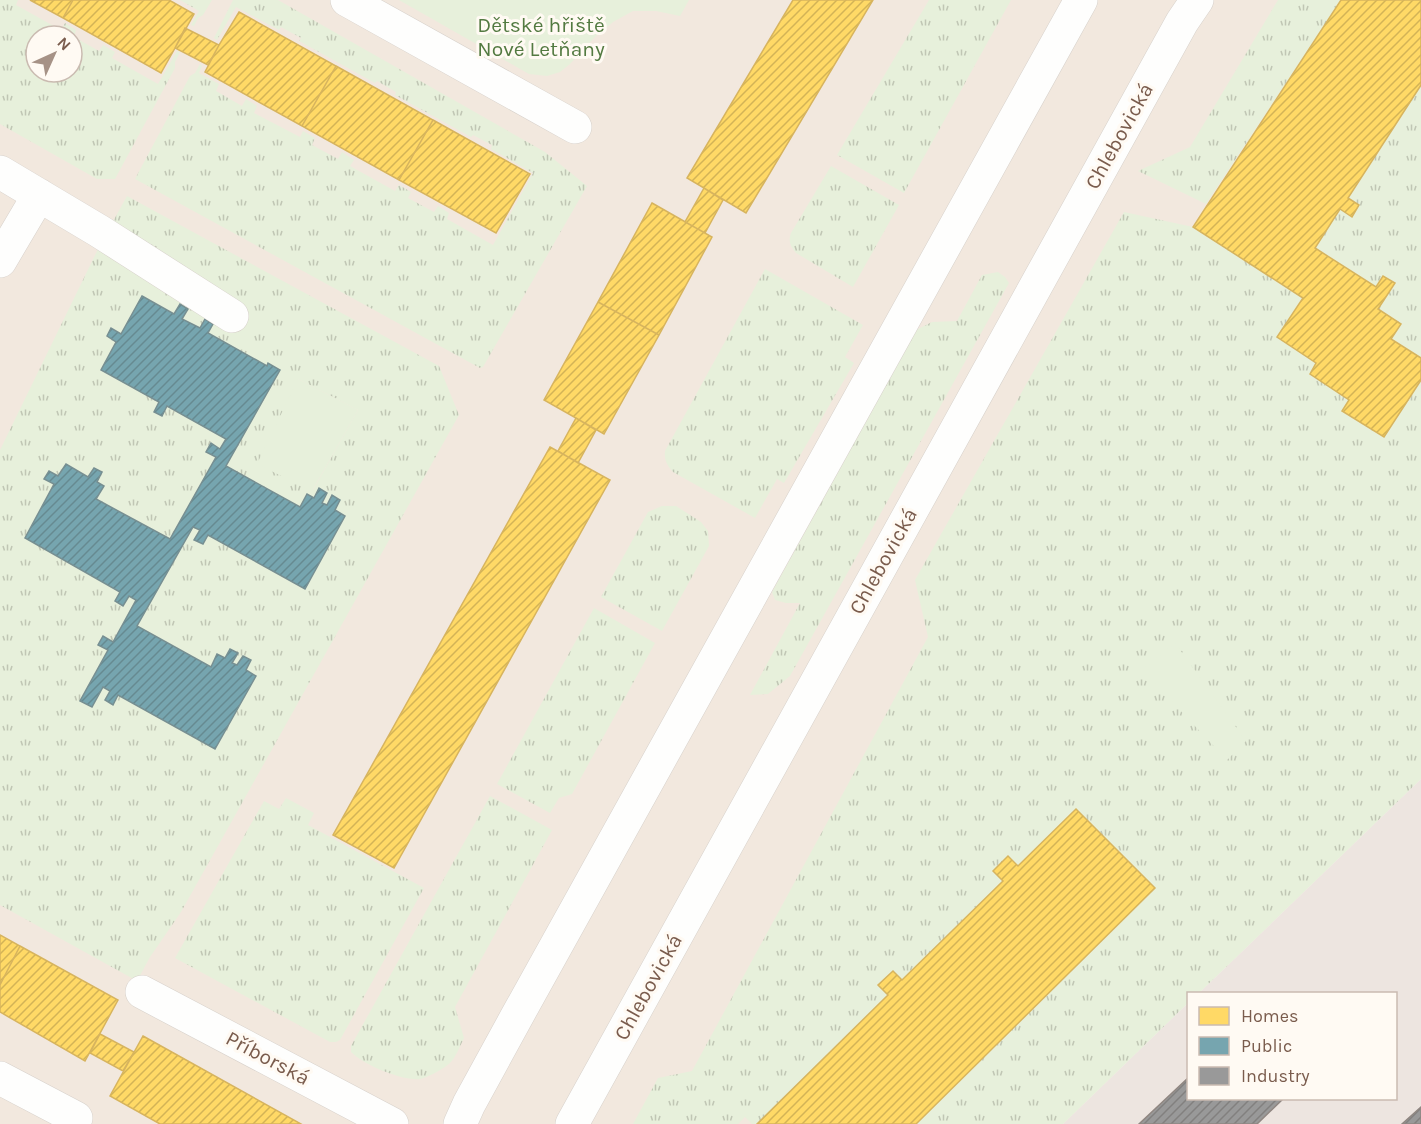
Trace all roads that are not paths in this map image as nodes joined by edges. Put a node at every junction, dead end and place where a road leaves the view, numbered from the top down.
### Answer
1 (347, 0) edge
2 (1081, 0) edge
3 (1197, 0) edge
4 (575, 127) dead end
5 (0, 172) edge
6 (39, 195) junction
7 (0, 261) edge
8 (232, 316) dead end
9 (142, 992) dead end
10 (0, 1078) edge
11 (76, 1118) dead end
12 (392, 1124) edge
13 (460, 1124) edge
14 (572, 1124) edge

1 - 4 street
2 - 13 street
3 - 14 street, Chlebovická
5 - 6 street
6 - 7 street
6 - 8 street
9 - 12 street, Příborská
10 - 11 street

